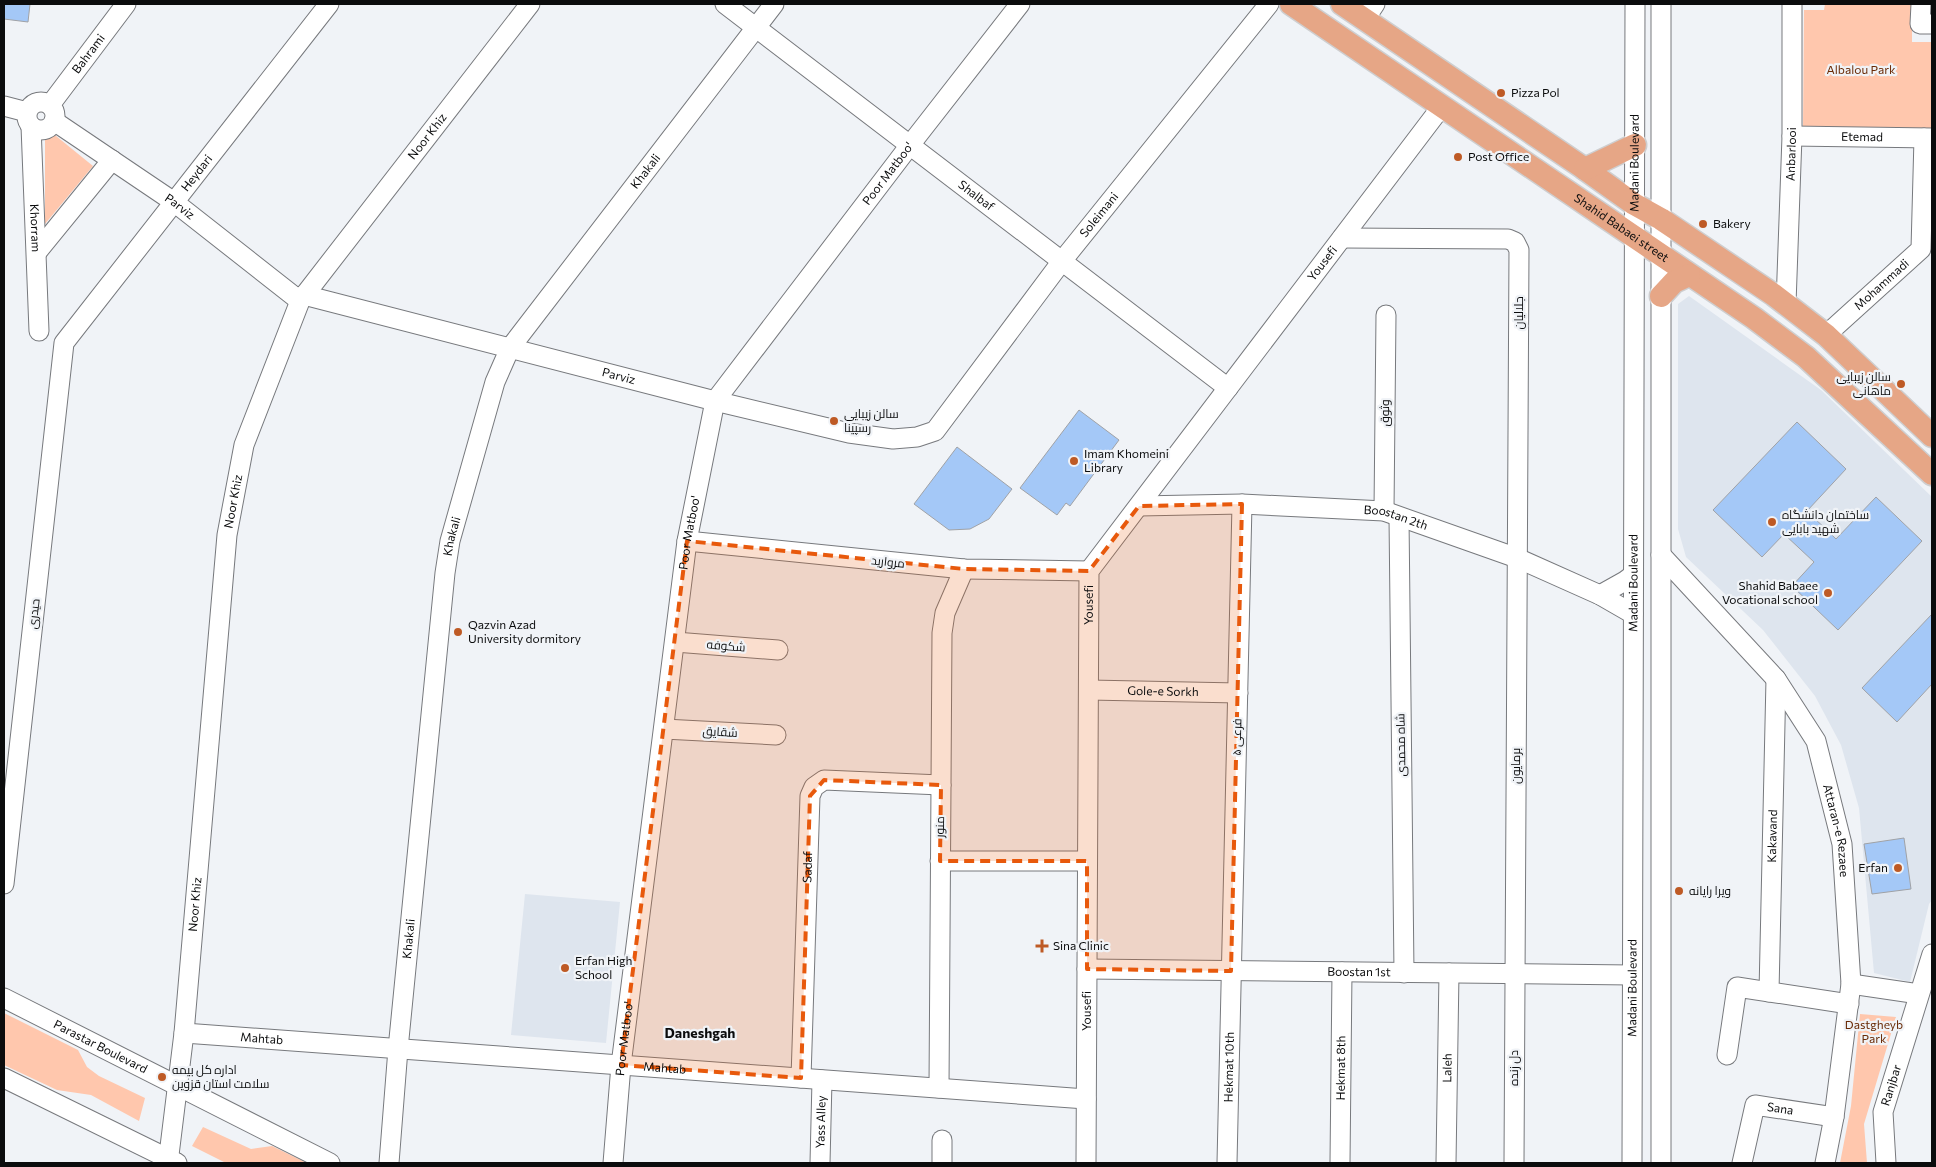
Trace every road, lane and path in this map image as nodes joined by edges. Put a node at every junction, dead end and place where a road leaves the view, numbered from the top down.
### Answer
1 (126, 4) edge
2 (329, 4) edge
3 (530, 4) edge
4 (725, 4) edge
5 (774, 4) edge
6 (1020, 4) edge
7 (1269, 4) edge
8 (1291, 4) edge
9 (1342, 4) edge
10 (1635, 4) edge
11 (1662, 4) edge
12 (1792, 4) edge
13 (1921, 4) edge
14 (1370, 12) edge
15 (1926, 24) edge
16 (756, 28) junction
17 (1635, 104) junction
18 (1662, 104) junction
19 (4, 106) edge
20 (1442, 106) junction
21 (52, 113) junction
22 (29, 119) junction
23 (1792, 136) junction
24 (1928, 138) edge
25 (910, 145) junction
26 (1635, 145) junction
27 (112, 160) junction
28 (1585, 168) junction
29 (174, 202) junction
30 (1634, 204) junction
31 (1662, 219) junction
32 (1634, 236) junction
33 (1342, 238) junction
34 (37, 252) junction
35 (1662, 254) junction
36 (1062, 262) junction
37 (1689, 274) junction
38 (1661, 296) junction
39 (302, 298) junction
40 (1786, 304) junction
41 (1386, 315) dead end
42 (39, 331) dead end
43 (1826, 335) junction
44 (1634, 341) junction
45 (1661, 342) junction
46 (510, 348) junction
47 (1228, 388) junction
48 (715, 401) junction
49 (935, 430) joint
50 (1932, 436) edge
51 (1932, 474) edge
52 (1242, 504) junction
53 (1139, 506) junction
54 (1391, 514) junction
55 (688, 541) junction
56 (1661, 556) junction
57 (1517, 558) junction
58 (964, 569) junction
59 (1089, 572) junction
60 (1633, 575) junction
61 (1600, 595) junction
62 (1704, 602) junction
63 (1633, 614) junction
64 (1661, 614) junction
65 (675, 642) junction
66 (778, 650) dead end
67 (1776, 679) junction
68 (1088, 690) junction
69 (1238, 693) junction
70 (664, 729) junction
71 (776, 735) dead end
72 (941, 785) junction
73 (1633, 802) junction
74 (1661, 802) junction
75 (940, 861) junction
76 (1088, 861) junction
77 (4, 884) edge
78 (1932, 954) edge
79 (1087, 969) junction
80 (1231, 971) junction
81 (1342, 972) junction
82 (1404, 973) junction
83 (1449, 973) junction
84 (1515, 974) junction
85 (1632, 975) junction
86 (1851, 984) junction
87 (1769, 992) junction
88 (1919, 994) junction
89 (4, 998) edge
90 (1849, 1004) junction
91 (184, 1033) junction
92 (398, 1048) junction
93 (1727, 1055) dead end
94 (621, 1065) junction
95 (4, 1078) edge
96 (801, 1078) junction
97 (822, 1080) junction
98 (178, 1086) junction
99 (939, 1088) junction
100 (1086, 1099) junction
101 (1834, 1117) junction
102 (942, 1140) dead end
103 (171, 1162) edge
104 (330, 1163) edge
105 (389, 1163) edge
106 (613, 1163) edge
107 (820, 1163) edge
108 (942, 1163) edge
109 (1086, 1163) edge
110 (1227, 1163) edge
111 (1340, 1163) edge
112 (1446, 1163) edge
113 (1514, 1163) edge
114 (1632, 1163) edge
115 (1661, 1163) edge
116 (1742, 1163) edge
117 (1825, 1163) edge
118 (1886, 1163) edge

1 - 21 street, Bahrami
2 - 29 street, Heydari
3 - 39 street, Noor Khiz
4 - 16 street, Shalbaf
5 - 16 street, Khakali
6 - 25 street, Poor Matboo'
7 - 36 street, Soleimani
8 - 20 main road, Shahid Babaei street
9 - 14 main road
10 - 17 street, Madani Boulevard
11 - 18 street
12 - 23 street, Anbarlooi
13 - 15 street
14 - 28 main road
16 - 25 street, Shalbaf
16 - 46 street, Khakali
17 - 18 street
17 - 26 street, Madani Boulevard
18 - 31 street
19 - 22 street
20 - 32 main road, Shahid Babaei street
20 - 33 street, Yousefi
21 - 22 street
21 - 22 street
21 - 27 street, Parviz
22 - 34 street, Khorram
23 - 24 street, Etemad
23 - 40 street, Anbarlooi
24 - 43 street, Mohammadi
25 - 36 street, Shalbaf
25 - 48 street, Poor Matboo'
26 - 28 main road
26 - 30 street, Madani Boulevard
27 - 29 street, Parviz
27 - 34 street
28 - 30 main road
29 - 39 street, Parviz
29 - 77 street, Heydari
30 - 31 main road
30 - 32 street, Madani Boulevard
31 - 35 street
31 - 40 main road
32 - 35 main road, Shahid Babaei street
32 - 44 street, Madani Boulevard
33 - 47 street, Yousefi
33 - 57 street, جلالیان
34 - 42 street, Khorram
35 - 37 main road, Shahid Babaei street
35 - 38 street
36 - 47 street, Shalbaf
36 - 49 street, Soleimani
37 - 38 main road
37 - 51 main road, Shahid Babaei street
38 - 45 street
39 - 46 street, Parviz
39 - 91 street, Noor Khiz
40 - 43 main road
41 - 54 street, وثوق
43 - 50 main road
44 - 45 street
44 - 60 street, Madani Boulevard
45 - 56 street
46 - 48 street, Parviz
46 - 92 street, Khakali
47 - 53 street, Yousefi
48 - 49 street, Parviz
48 - 55 street, Poor Matboo'
52 - 53 street, Boostan 2th
52 - 54 street, Boostan 2th
52 - 69 street, فرعی ۵
53 - 59 street, Yousefi
54 - 57 street, Boostan 2th
54 - 82 street, شاه محمدی
55 - 58 street, مروارید
55 - 65 street, Poor Matboo'
56 - 62 street, Attaran-e Rezaee
56 - 64 street
57 - 61 street, Boostan 2th
57 - 84 street, برمایون
58 - 59 street, مروارید
58 - 72 street, منور
59 - 68 street, Yousefi
60 - 61 street
60 - 63 street, Madani Boulevard
61 - 63 street, Boostan 2th
62 - 64 street
62 - 67 street, Attaran-e Rezaee
63 - 73 street, Madani Boulevard
64 - 74 street
65 - 66 street, شکوفه
65 - 70 street, Poor Matboo'
67 - 86 street, Attaran-e Rezaee
67 - 87 street, Kakavand
68 - 69 street, Gole-e Sorkh
68 - 76 street, Yousefi
69 - 80 street, فرعی ۵
70 - 71 street, شقایق
70 - 94 street, Poor Matboo'
72 - 75 street, منور
72 - 96 street, Sadaf
73 - 74 street
73 - 85 street, Madani Boulevard
74 - 115 street
75 - 76 street
75 - 99 street, منور
76 - 79 street, Yousefi
78 - 88 street, Ranjbar
79 - 80 street, Boostan 1st
79 - 100 street, Yousefi
80 - 81 street, Boostan 1st
80 - 110 street, Hekmat 10th
81 - 82 street, Boostan 1st
81 - 111 street, Hekmat 8th
82 - 83 street, Boostan 1st
83 - 84 street, Boostan 1st
83 - 112 street, Laleh
84 - 85 street, Boostan 1st
84 - 113 street, دل زنده
85 - 114 street, Madani Boulevard
86 - 88 street
86 - 90 street, Attaran-e Rezaee
87 - 90 street
87 - 93 street
88 - 118 street, Ranjbar
89 - 98 street, Parastar Boulevard
90 - 101 street, Attaran-e Rezaee
91 - 92 street, Mahtab
91 - 98 street, Noor Khiz
92 - 94 street, Mahtab
92 - 105 street, Khakali
94 - 96 street, Mahtab
94 - 106 street, Poor Matboo'
95 - 103 street
96 - 97 street, Mahtab
97 - 99 street, Mahtab
97 - 107 street, Yass Alley
98 - 103 street, Noor Khiz
98 - 104 street, Parastar Boulevard
99 - 100 street, Mahtab
100 - 109 street, Yousefi
101 - 116 street, Sana
101 - 117 street, Attaran-e Rezaee
102 - 108 street

